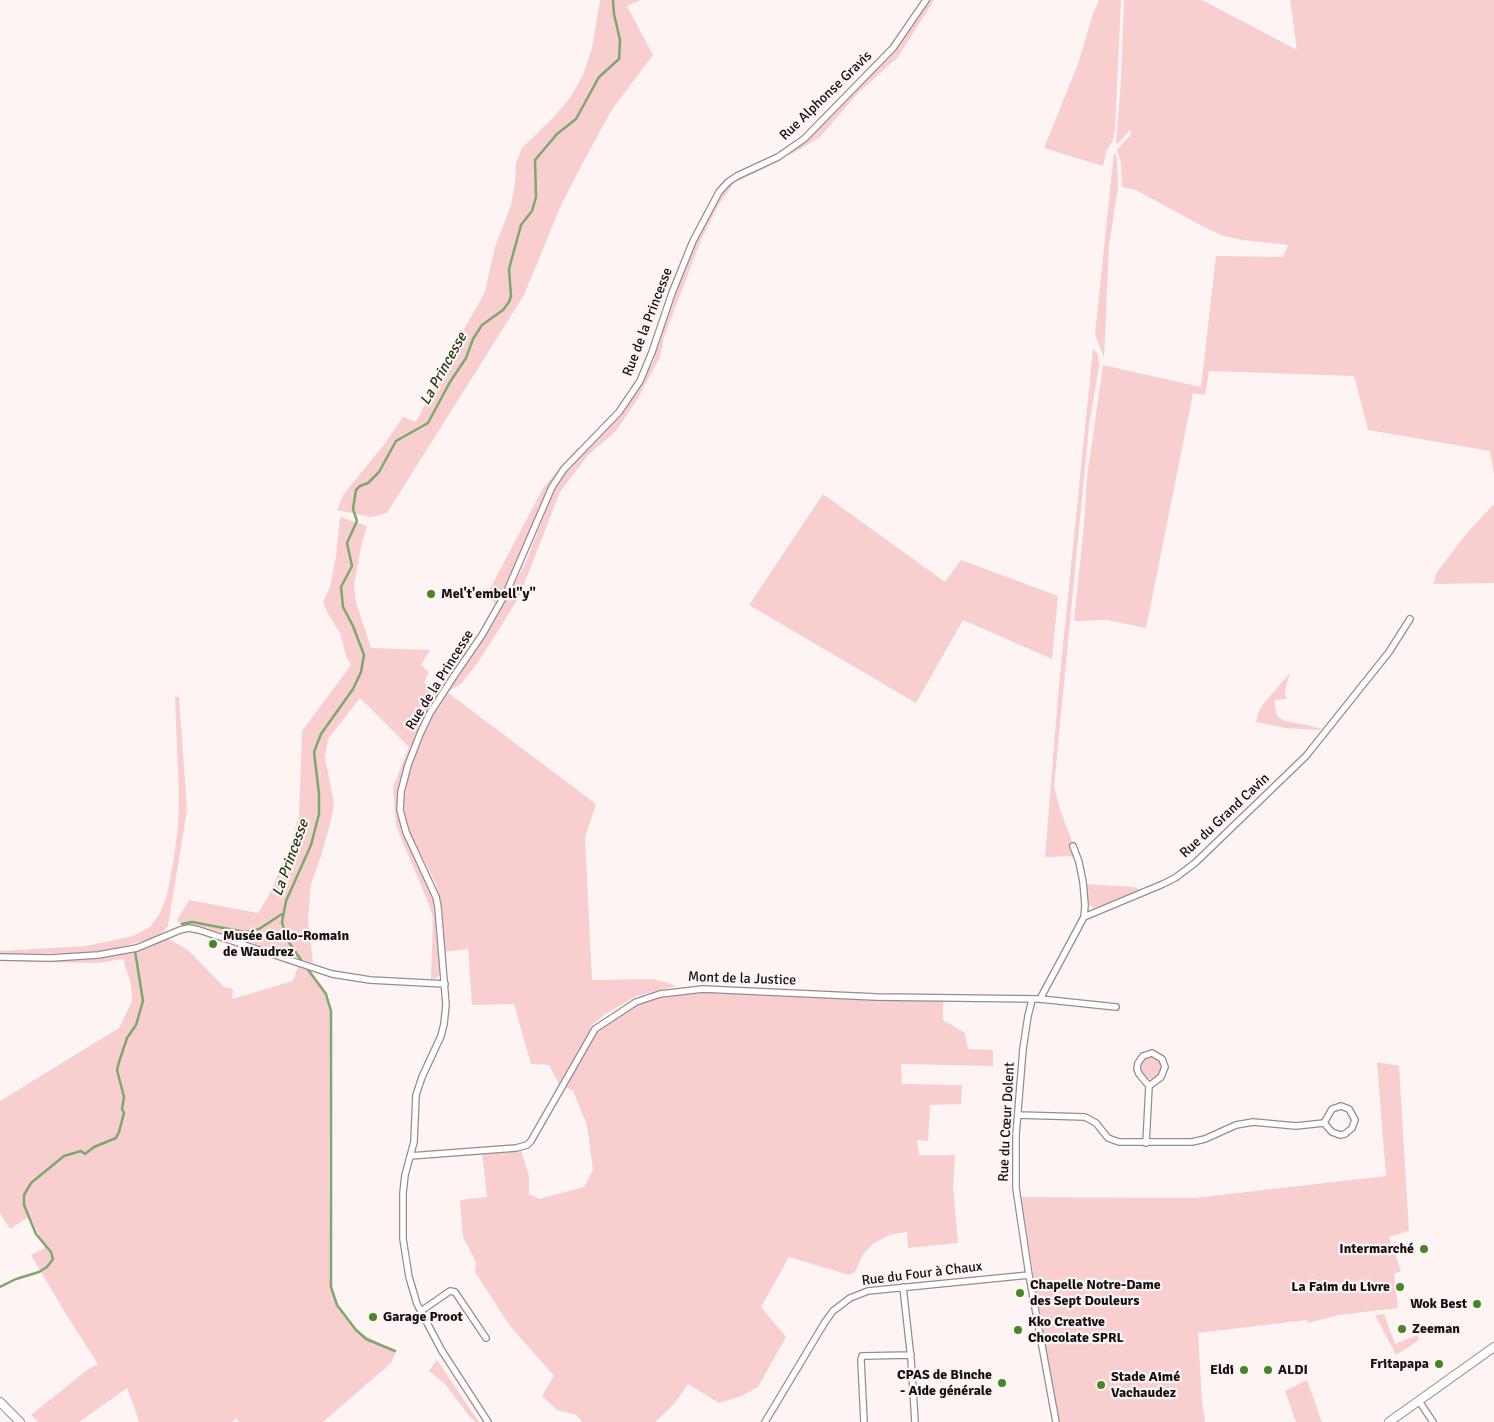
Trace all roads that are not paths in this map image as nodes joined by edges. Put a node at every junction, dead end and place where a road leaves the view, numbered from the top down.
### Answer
1 (926, 0) edge
2 (724, 186) joint
3 (1410, 619) dead end
4 (1073, 846) dead end
5 (1084, 918) junction
6 (0, 957) edge
7 (445, 984) junction
8 (1040, 999) junction
9 (1032, 1000) junction
10 (1116, 1007) dead end
11 (1149, 1086) junction
12 (1018, 1115) junction
13 (1324, 1123) junction
14 (1146, 1143) junction
15 (410, 1156) junction
16 (1029, 1275) junction
17 (903, 1287) junction
18 (421, 1311) junction
19 (486, 1338) dead end
20 (1494, 1347) edge
21 (911, 1355) junction
22 (1419, 1400) junction
23 (0, 1402) edge
24 (20, 1422) edge
25 (488, 1422) edge
26 (765, 1422) edge
27 (864, 1422) edge
28 (916, 1422) edge
29 (1056, 1422) edge
30 (1389, 1422) edge
31 (1433, 1422) edge

1 - 2 street, Rue Alphonse Gravis
2 - 7 street, Rue de la Princesse
3 - 5 street, Rue du Grand Cavin
4 - 5 street
5 - 8 street
6 - 7 street
7 - 15 street, Rue de la Princesse
8 - 9 street
8 - 10 street
9 - 12 street, Rue du Cœur Dolent
9 - 15 street, Mont de la Justice
11 - 11 street
11 - 14 street
12 - 14 street
12 - 16 street, Rue du Cœur Dolent
13 - 13 street
13 - 14 street
15 - 18 street, Rue de la Princesse
16 - 17 street, Rue du Four à Chaux
16 - 29 street, Rue du Cœur Dolent
17 - 21 street
17 - 26 street, Rue du Four à Chaux
18 - 19 street
18 - 25 street, Rue de la Princesse
20 - 22 main road
21 - 27 street
21 - 28 street
22 - 30 main road
22 - 31 street
23 - 24 main road

